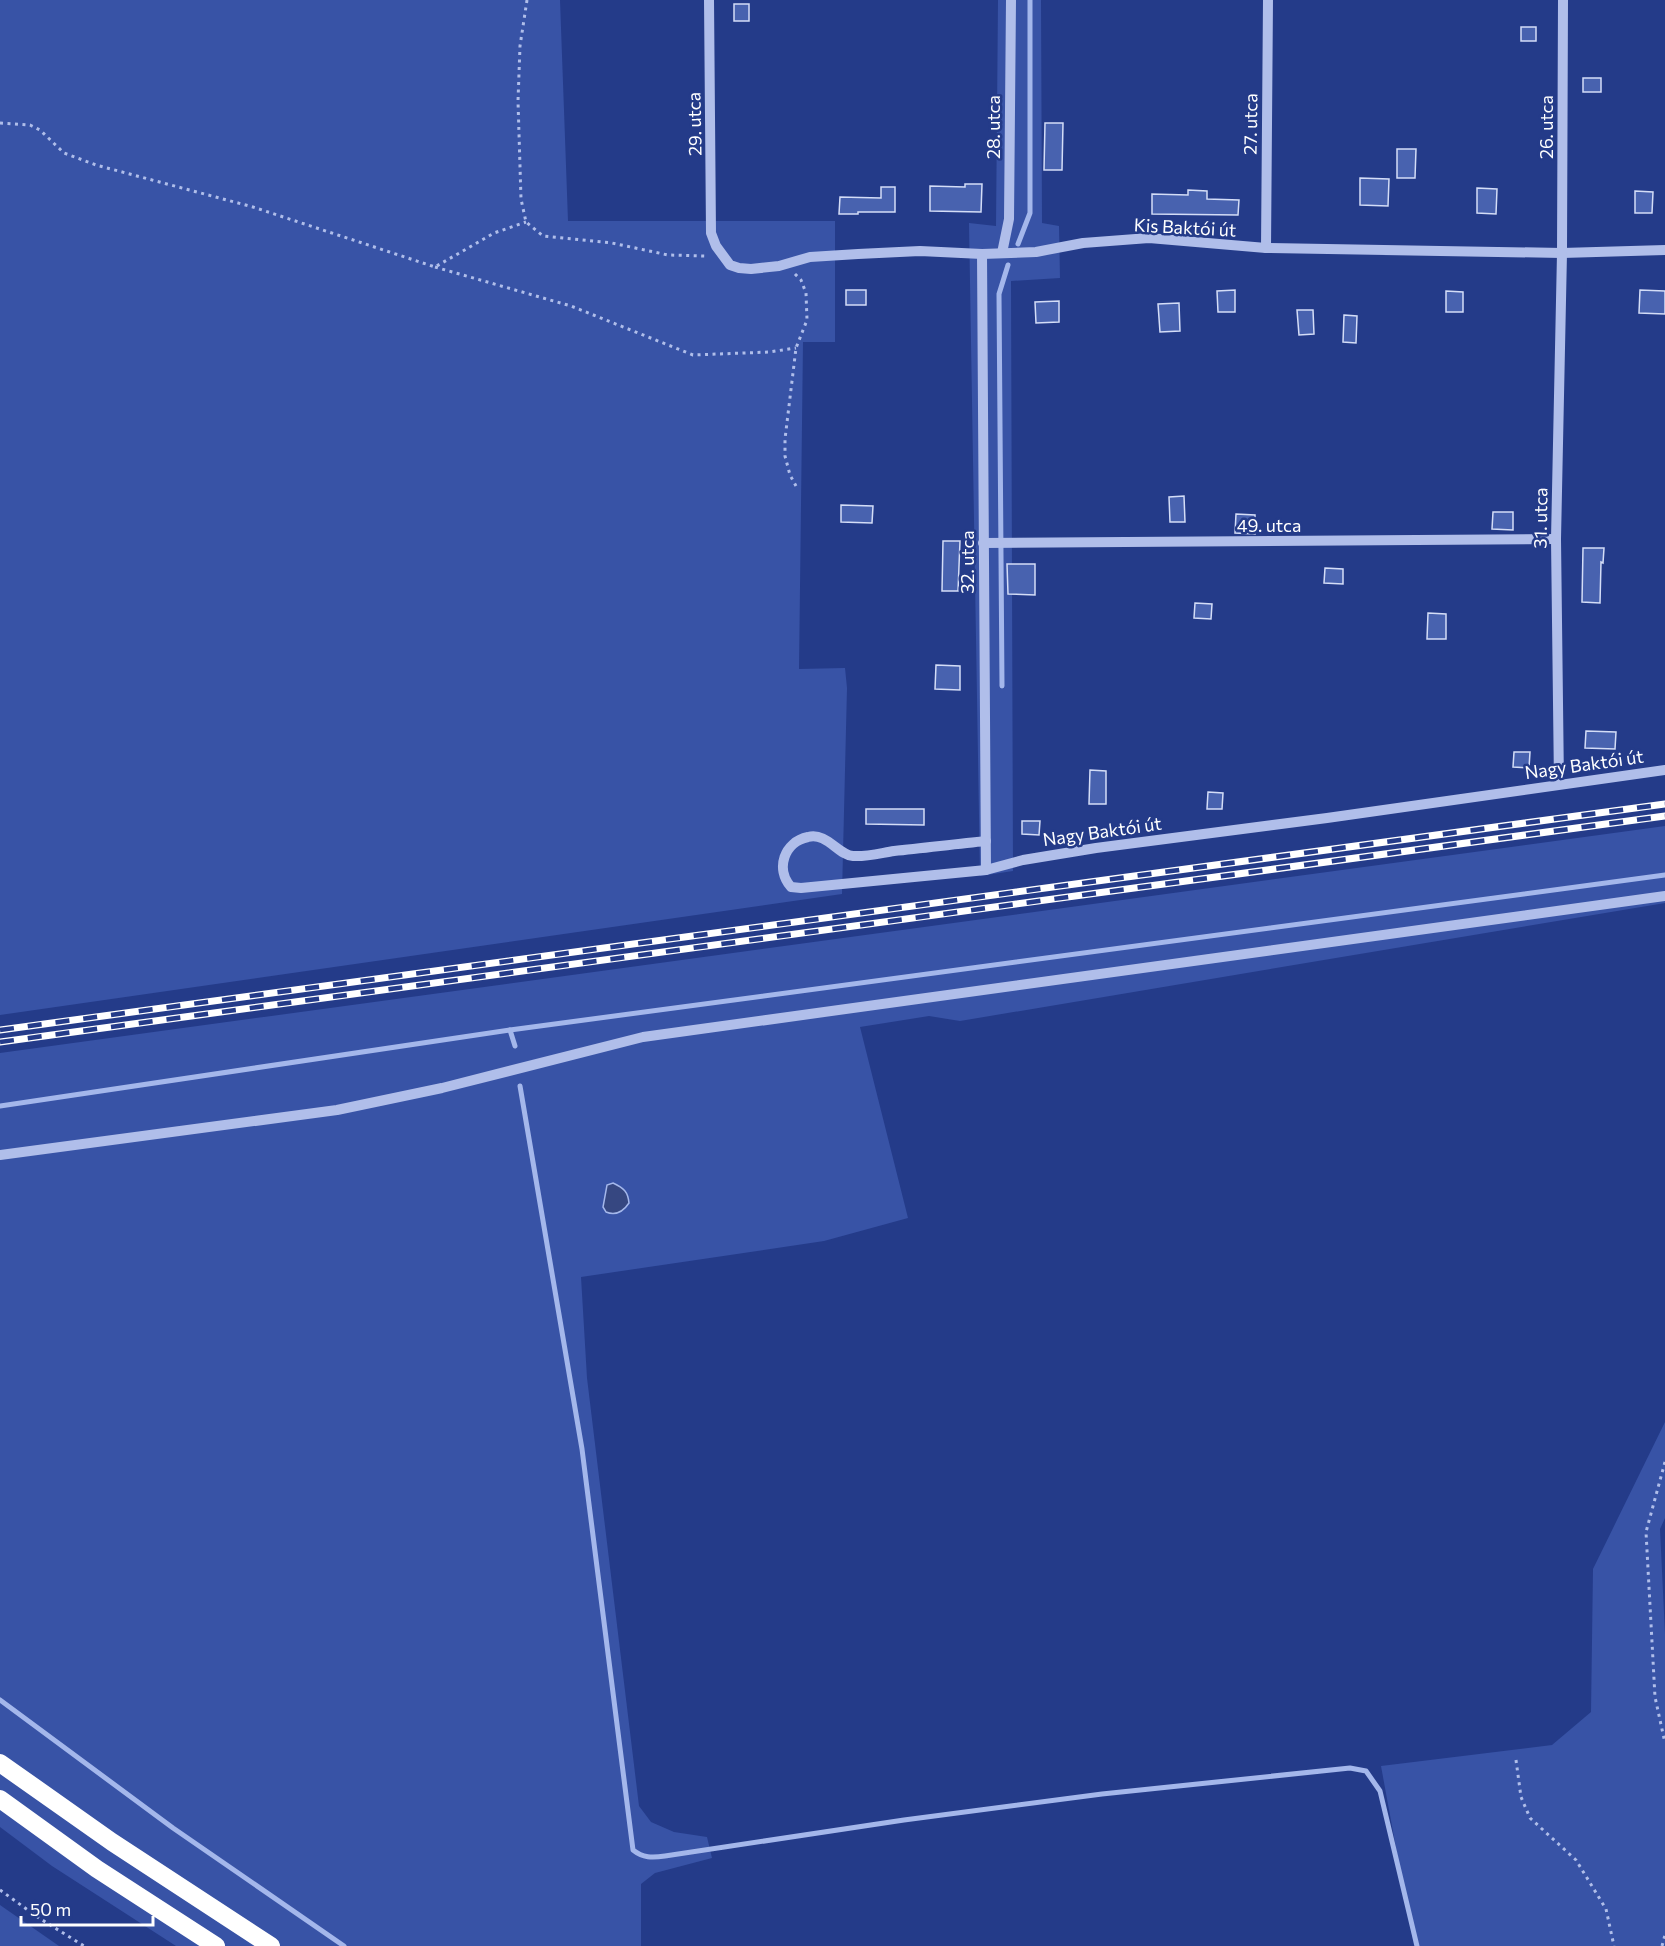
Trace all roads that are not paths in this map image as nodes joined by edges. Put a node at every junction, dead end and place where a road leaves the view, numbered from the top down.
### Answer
1 (709, 0) edge
2 (1011, 0) edge
3 (1268, 0) edge
4 (1563, 0) edge
5 (1266, 248) junction
6 (1665, 250) edge
7 (719, 251) joint
8 (1002, 253) junction
9 (1562, 253) junction
10 (982, 254) junction
11 (1556, 539) junction
12 (983, 543) junction
13 (1665, 770) edge
14 (1559, 784) junction
15 (986, 841) junction
16 (986, 870) junction
17 (1665, 896) edge
18 (0, 1155) edge
19 (0, 1763) edge
20 (0, 1799) edge
21 (216, 1946) edge
22 (271, 1946) edge

1 - 7 street, 29. utca
2 - 8 street, 28. utca
3 - 5 street, 27. utca
4 - 9 street, 26. utca
5 - 8 street, Kis Baktói út
5 - 9 street, Kis Baktói út
6 - 9 street, Kis Baktói út
7 - 10 street, Kis Baktói út
8 - 10 street, Kis Baktói út
9 - 11 street, 31. utca
10 - 12 street, 32. utca
11 - 12 street, 49. utca
11 - 14 street, 31. utca
12 - 15 street, 32. utca
13 - 14 street, Nagy Baktói út
14 - 16 street, Nagy Baktói út
15 - 16 street, 32. utca
15 - 16 street, Nagy Baktói út
17 - 18 street
19 - 22 highway
20 - 21 highway

